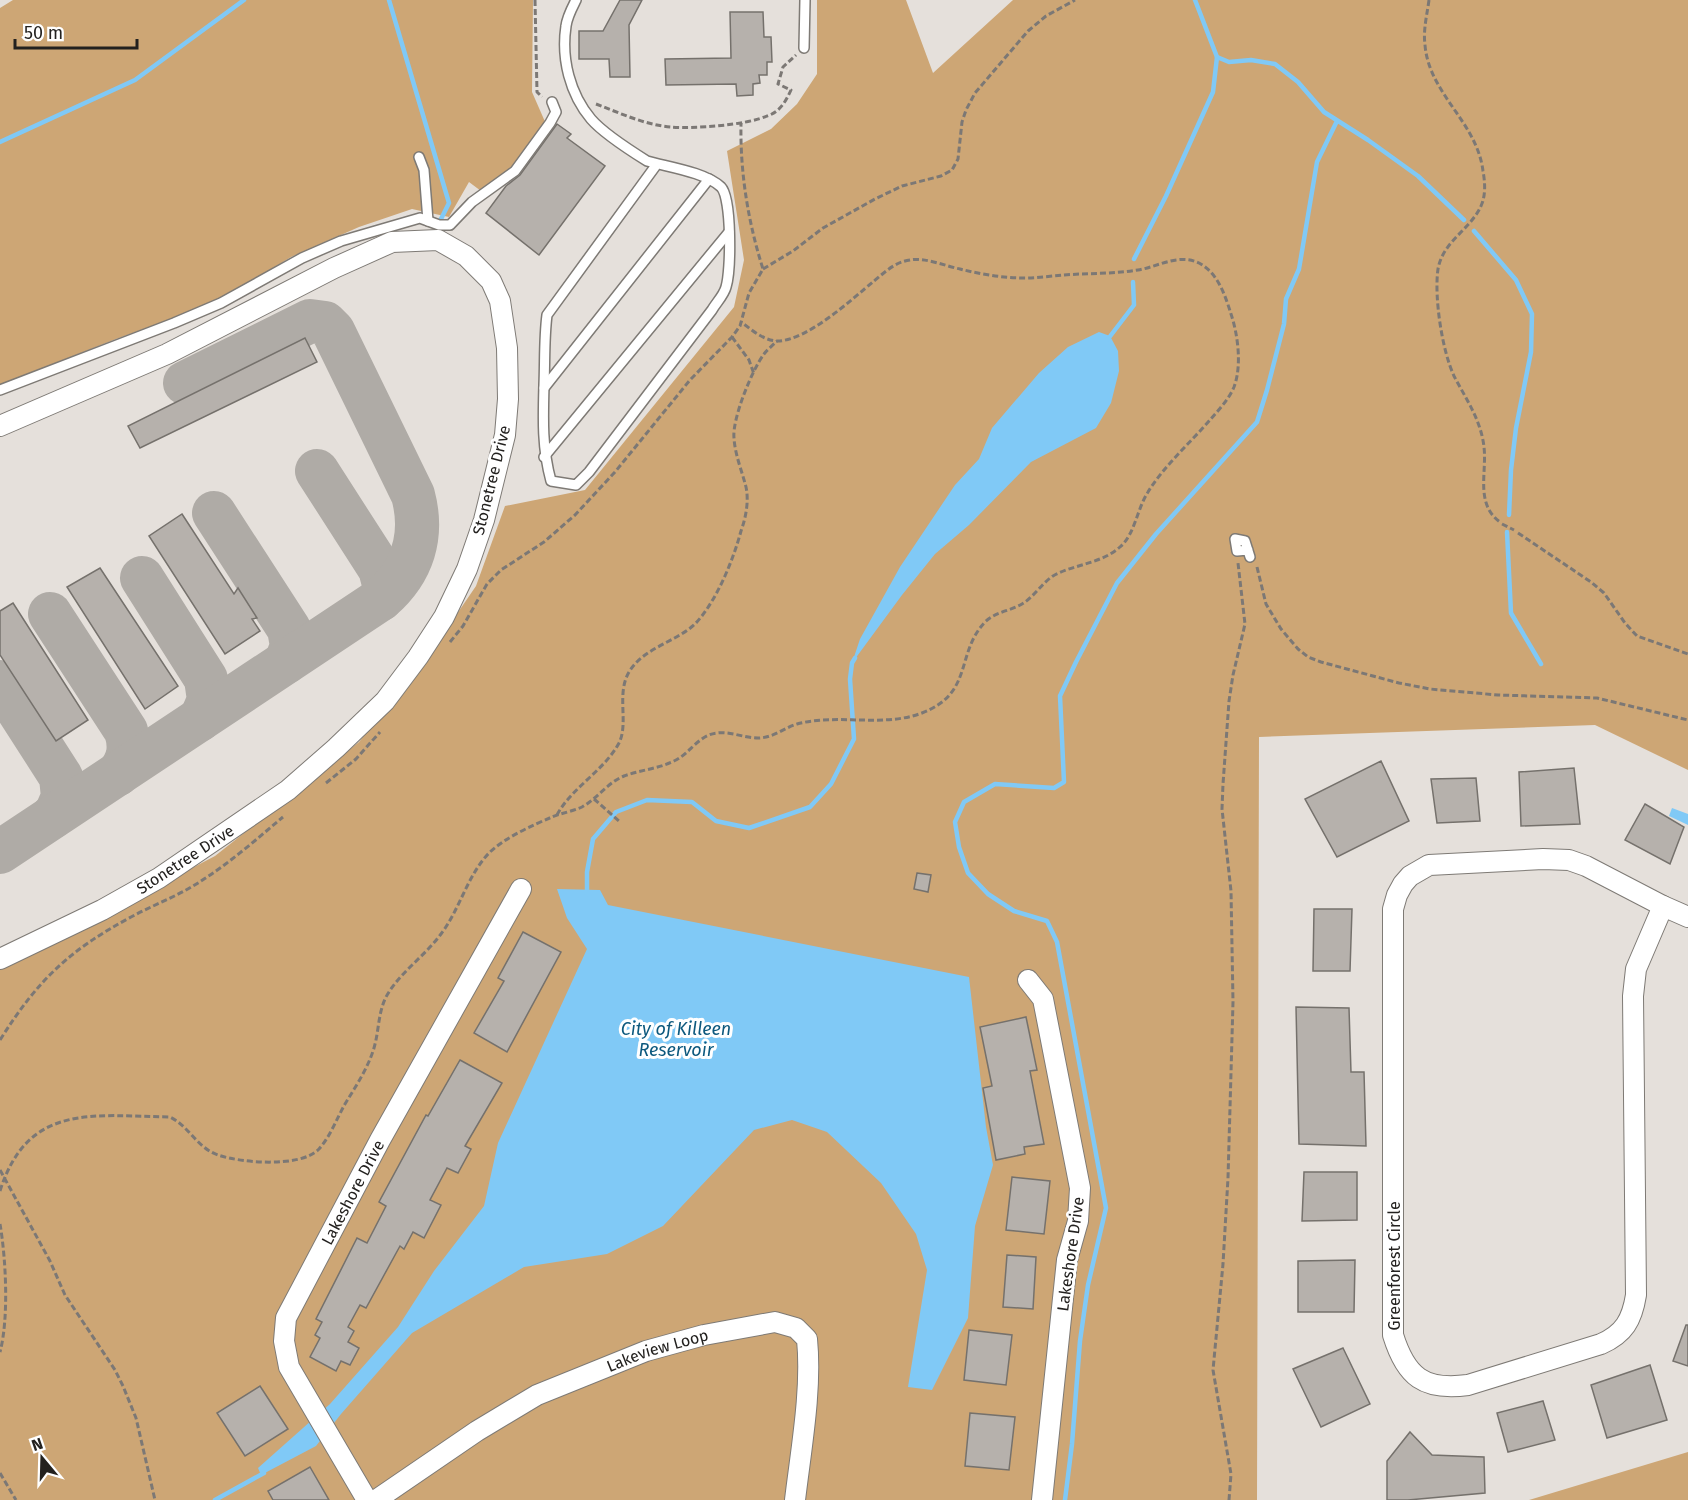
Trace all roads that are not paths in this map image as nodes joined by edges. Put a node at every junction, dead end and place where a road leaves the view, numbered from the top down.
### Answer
1 (576, 0) edge
2 (805, 0) edge
3 (804, 48) road end
4 (552, 102) road end
5 (419, 157) dead end
6 (657, 164) junction
7 (709, 179) junction
8 (428, 221) junction
9 (729, 232) junction
10 (544, 388) junction
11 (0, 390) edge
12 (0, 426) edge
13 (544, 457) junction
14 (521, 889) dead end
15 (1664, 906) junction
16 (1688, 917) edge
17 (0, 959) edge
18 (1028, 980) dead end
19 (367, 1500) edge
20 (376, 1500) edge
21 (795, 1500) edge
22 (1042, 1500) edge

1 - 6 lane
2 - 3 lane
4 - 8 lane
5 - 8 lane
6 - 7 lane
6 - 10 lane
7 - 9 lane
7 - 10 lane
8 - 11 lane
9 - 13 lane
9 - 13 lane
10 - 13 lane
12 - 17 street, Stonetree Drive
14 - 19 street, Lakeshore Drive
15 - 15 street, Greenforest Circle
15 - 16 street, Greenforest Circle
18 - 22 street, Lakeshore Drive
20 - 21 street, Lakeview Loop

